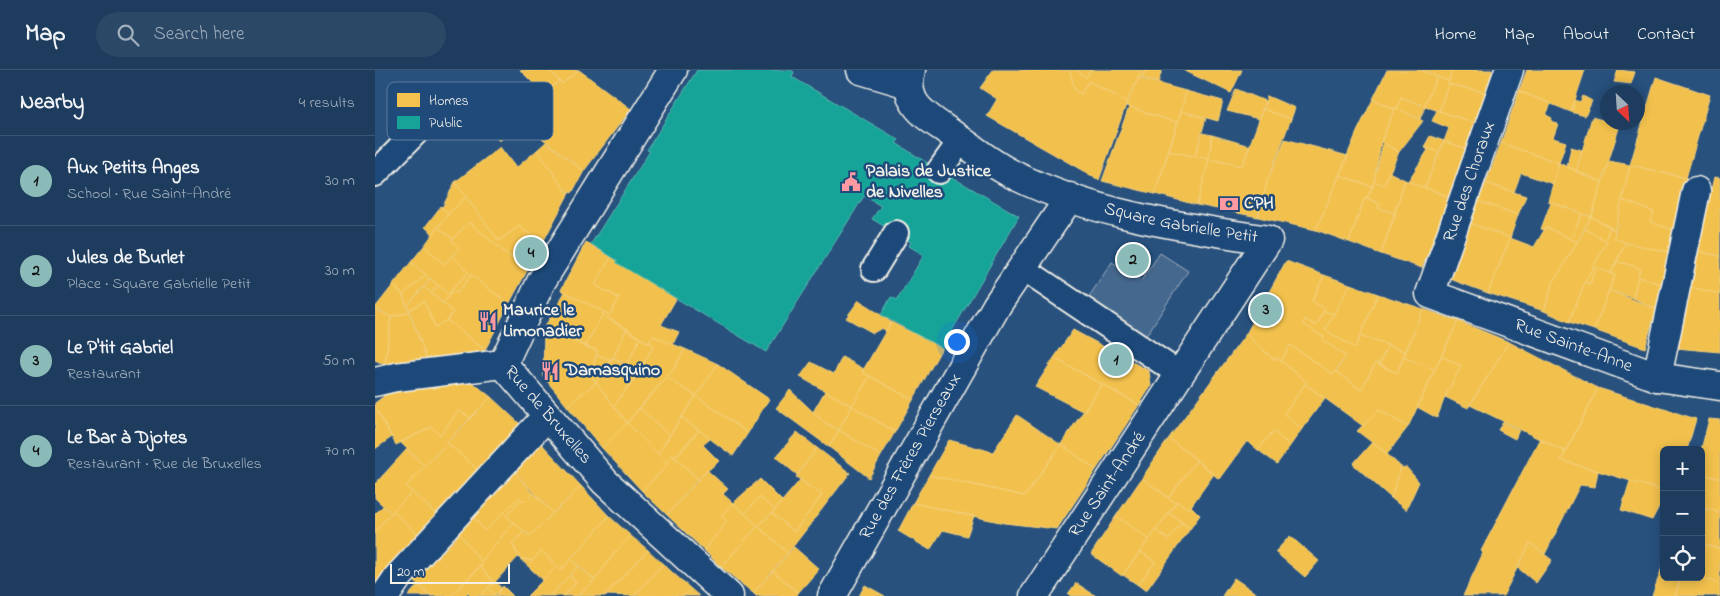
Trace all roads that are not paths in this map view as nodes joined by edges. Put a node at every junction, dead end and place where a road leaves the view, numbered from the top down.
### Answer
1 (673, 70) edge
2 (861, 70) edge
3 (1509, 70) edge
4 (910, 77) edge
5 (408, 140) edge
6 (961, 140) junction
7 (939, 171) dead end
8 (375, 174) edge
9 (1696, 191) dead end
10 (1070, 197) junction
11 (896, 233) dead end
12 (1022, 268) junction
13 (874, 269) dead end
14 (1430, 294) joint
15 (503, 364) junction
16 (1181, 375) junction
17 (1657, 378) junction
18 (375, 382) edge
19 (1720, 386) edge
20 (547, 416) junction
21 (385, 596) edge
22 (729, 596) edge
23 (832, 596) edge
24 (1034, 596) edge

1 - 15 street, Rue de Bruxelles
2 - 4 street
3 - 14 street, Rue des Choraux
4 - 6 street, Square Gabrielle Petit
5 - 8 lane
6 - 7 lane
6 - 10 street, Square Gabrielle Petit
9 - 17 street
10 - 12 street
10 - 16 street, Square Gabrielle Petit
11 - 13 lane
12 - 16 lane
12 - 23 street, Rue des Frères Pierseaux
14 - 17 street, Rue Sainte-Anne
15 - 18 street
15 - 20 street, Rue de Bruxelles
16 - 24 street, Rue Saint-André
17 - 19 street, Rue Sainte-Anne
20 - 21 street
20 - 22 street, Rue de Bruxelles

